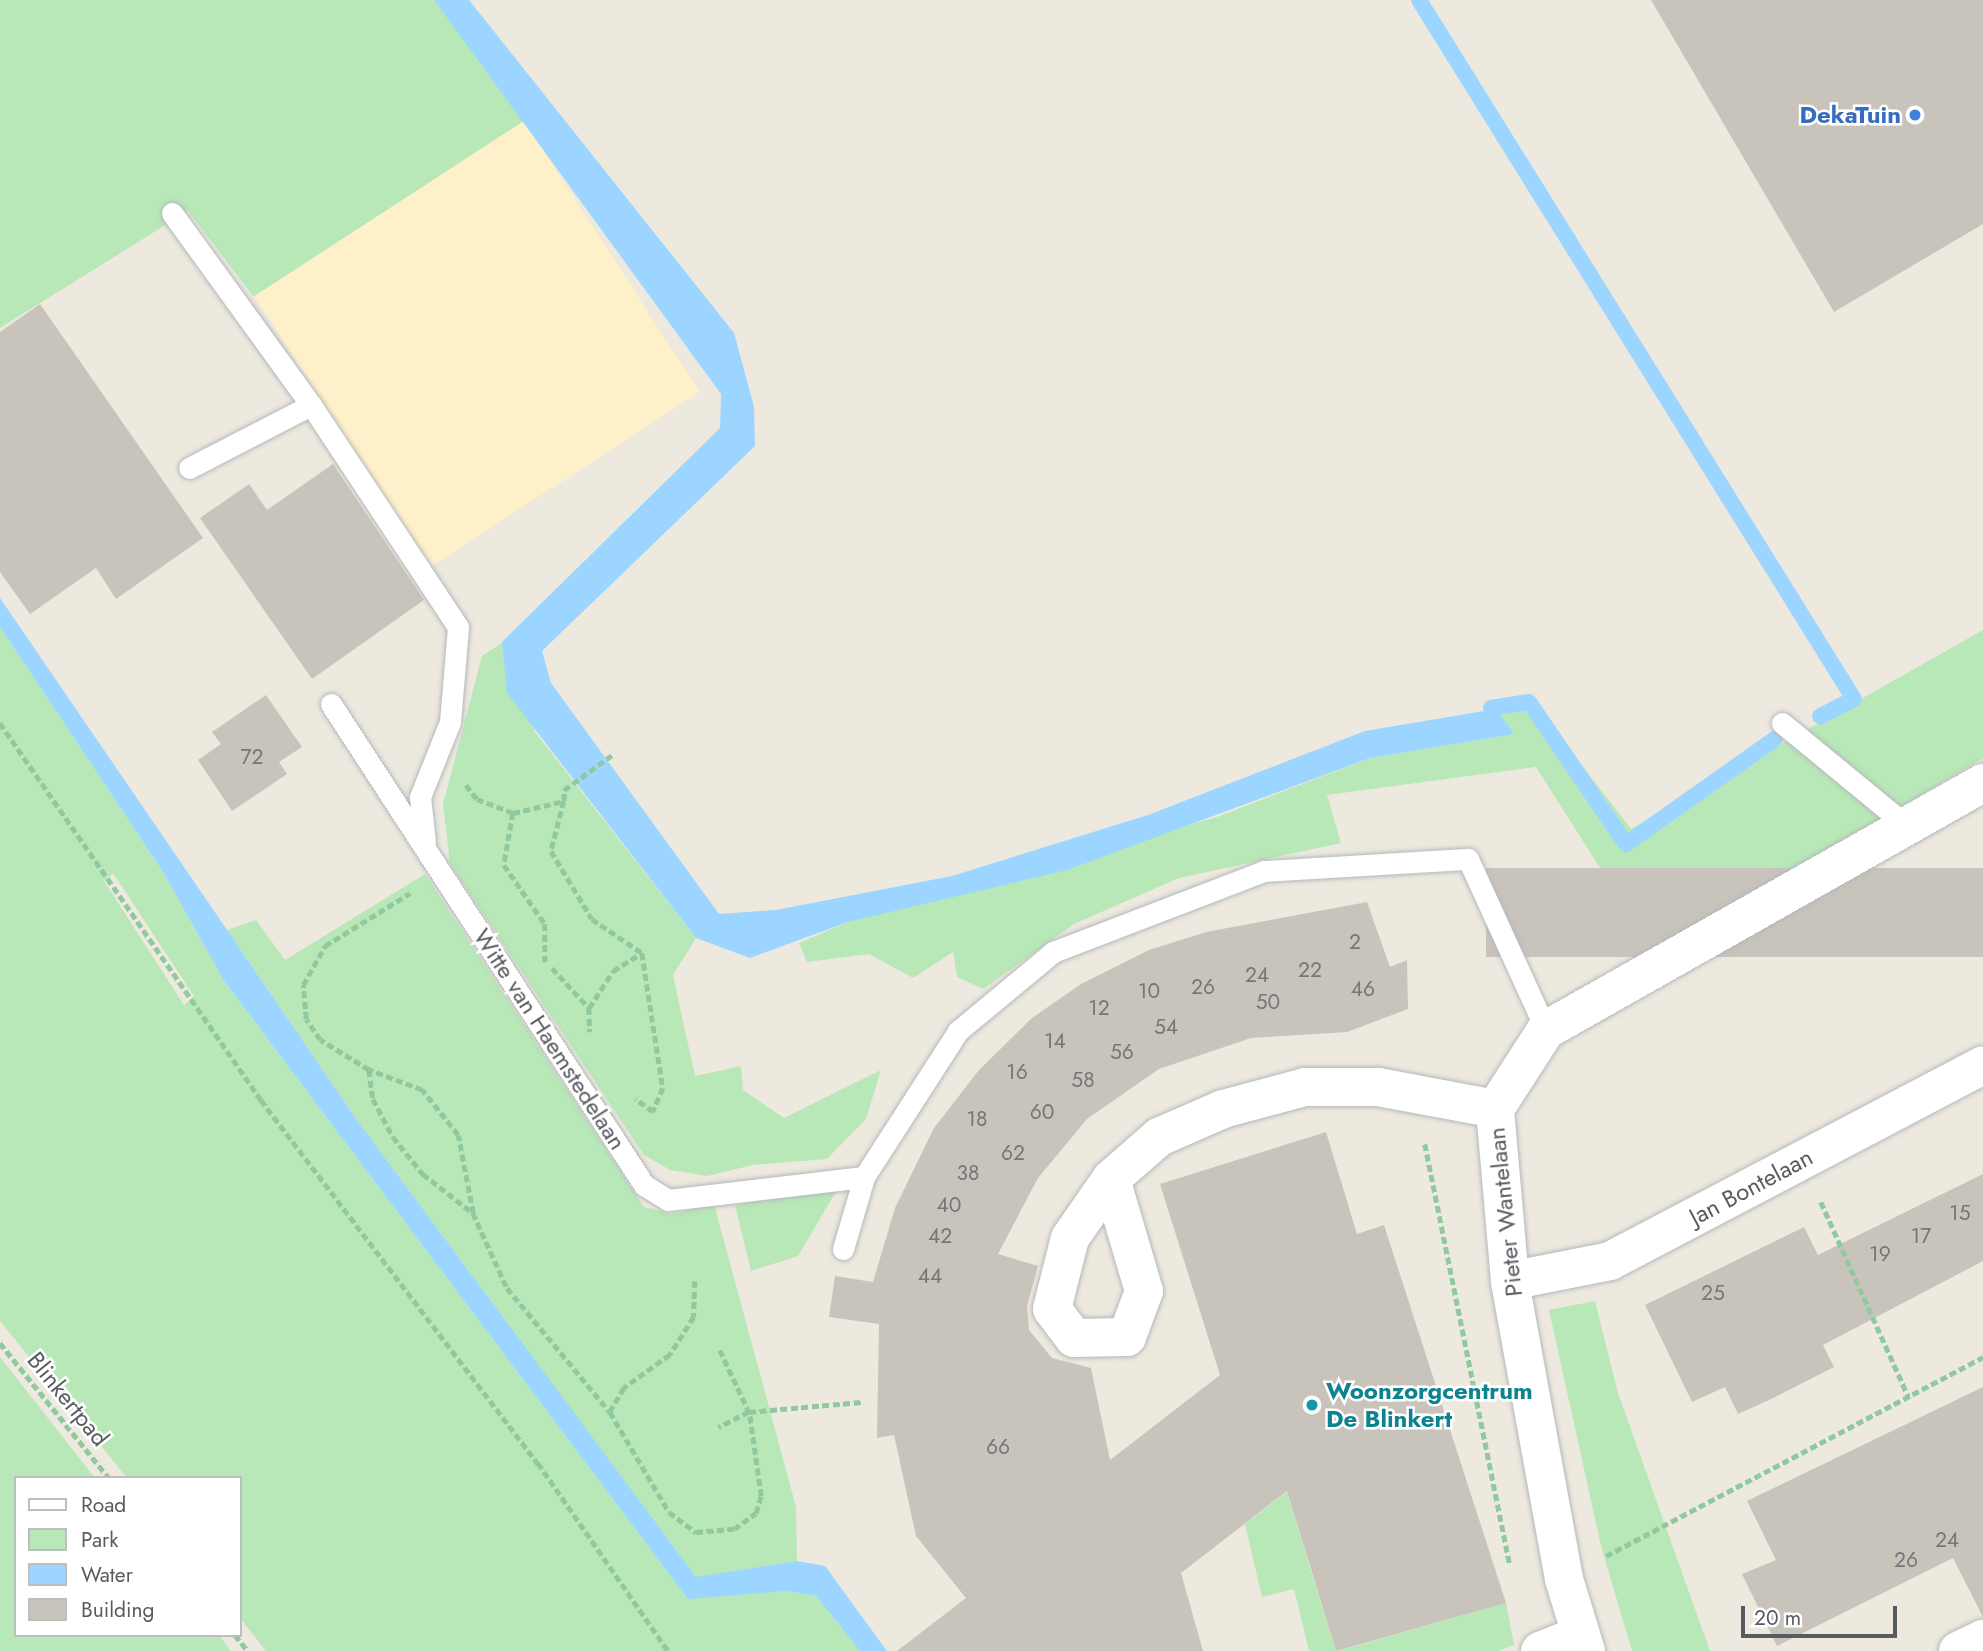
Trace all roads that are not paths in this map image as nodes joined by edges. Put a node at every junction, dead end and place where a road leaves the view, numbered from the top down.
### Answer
1 (172, 213) dead end
2 (311, 405) junction
3 (189, 468) dead end
4 (331, 704) dead end
5 (1782, 723) dead end
6 (1983, 783) edge
7 (1907, 825) junction
8 (425, 846) junction
9 (1546, 1030) junction
10 (1983, 1065) edge
11 (1495, 1109) junction
12 (864, 1177) junction
13 (1111, 1179) dead end
14 (843, 1249) dead end
15 (1510, 1281) junction
16 (1983, 1639) edge
17 (1583, 1643) edge
18 (1540, 1651) edge
19 (1958, 1651) edge

1 - 2 lane
2 - 3 lane
2 - 8 lane
4 - 8 lane, Witte van Haemstedelaan
5 - 7 lane
6 - 7 street, Pieter Wantelaan
7 - 9 street, Pieter Wantelaan
8 - 12 lane, Witte van Haemstedelaan
9 - 11 street, Pieter Wantelaan
9 - 12 lane
10 - 15 street, Jan Bontelaan
11 - 13 street
11 - 15 street, Pieter Wantelaan
12 - 14 lane
15 - 17 street, Pieter Wantelaan
16 - 19 street
17 - 18 street

